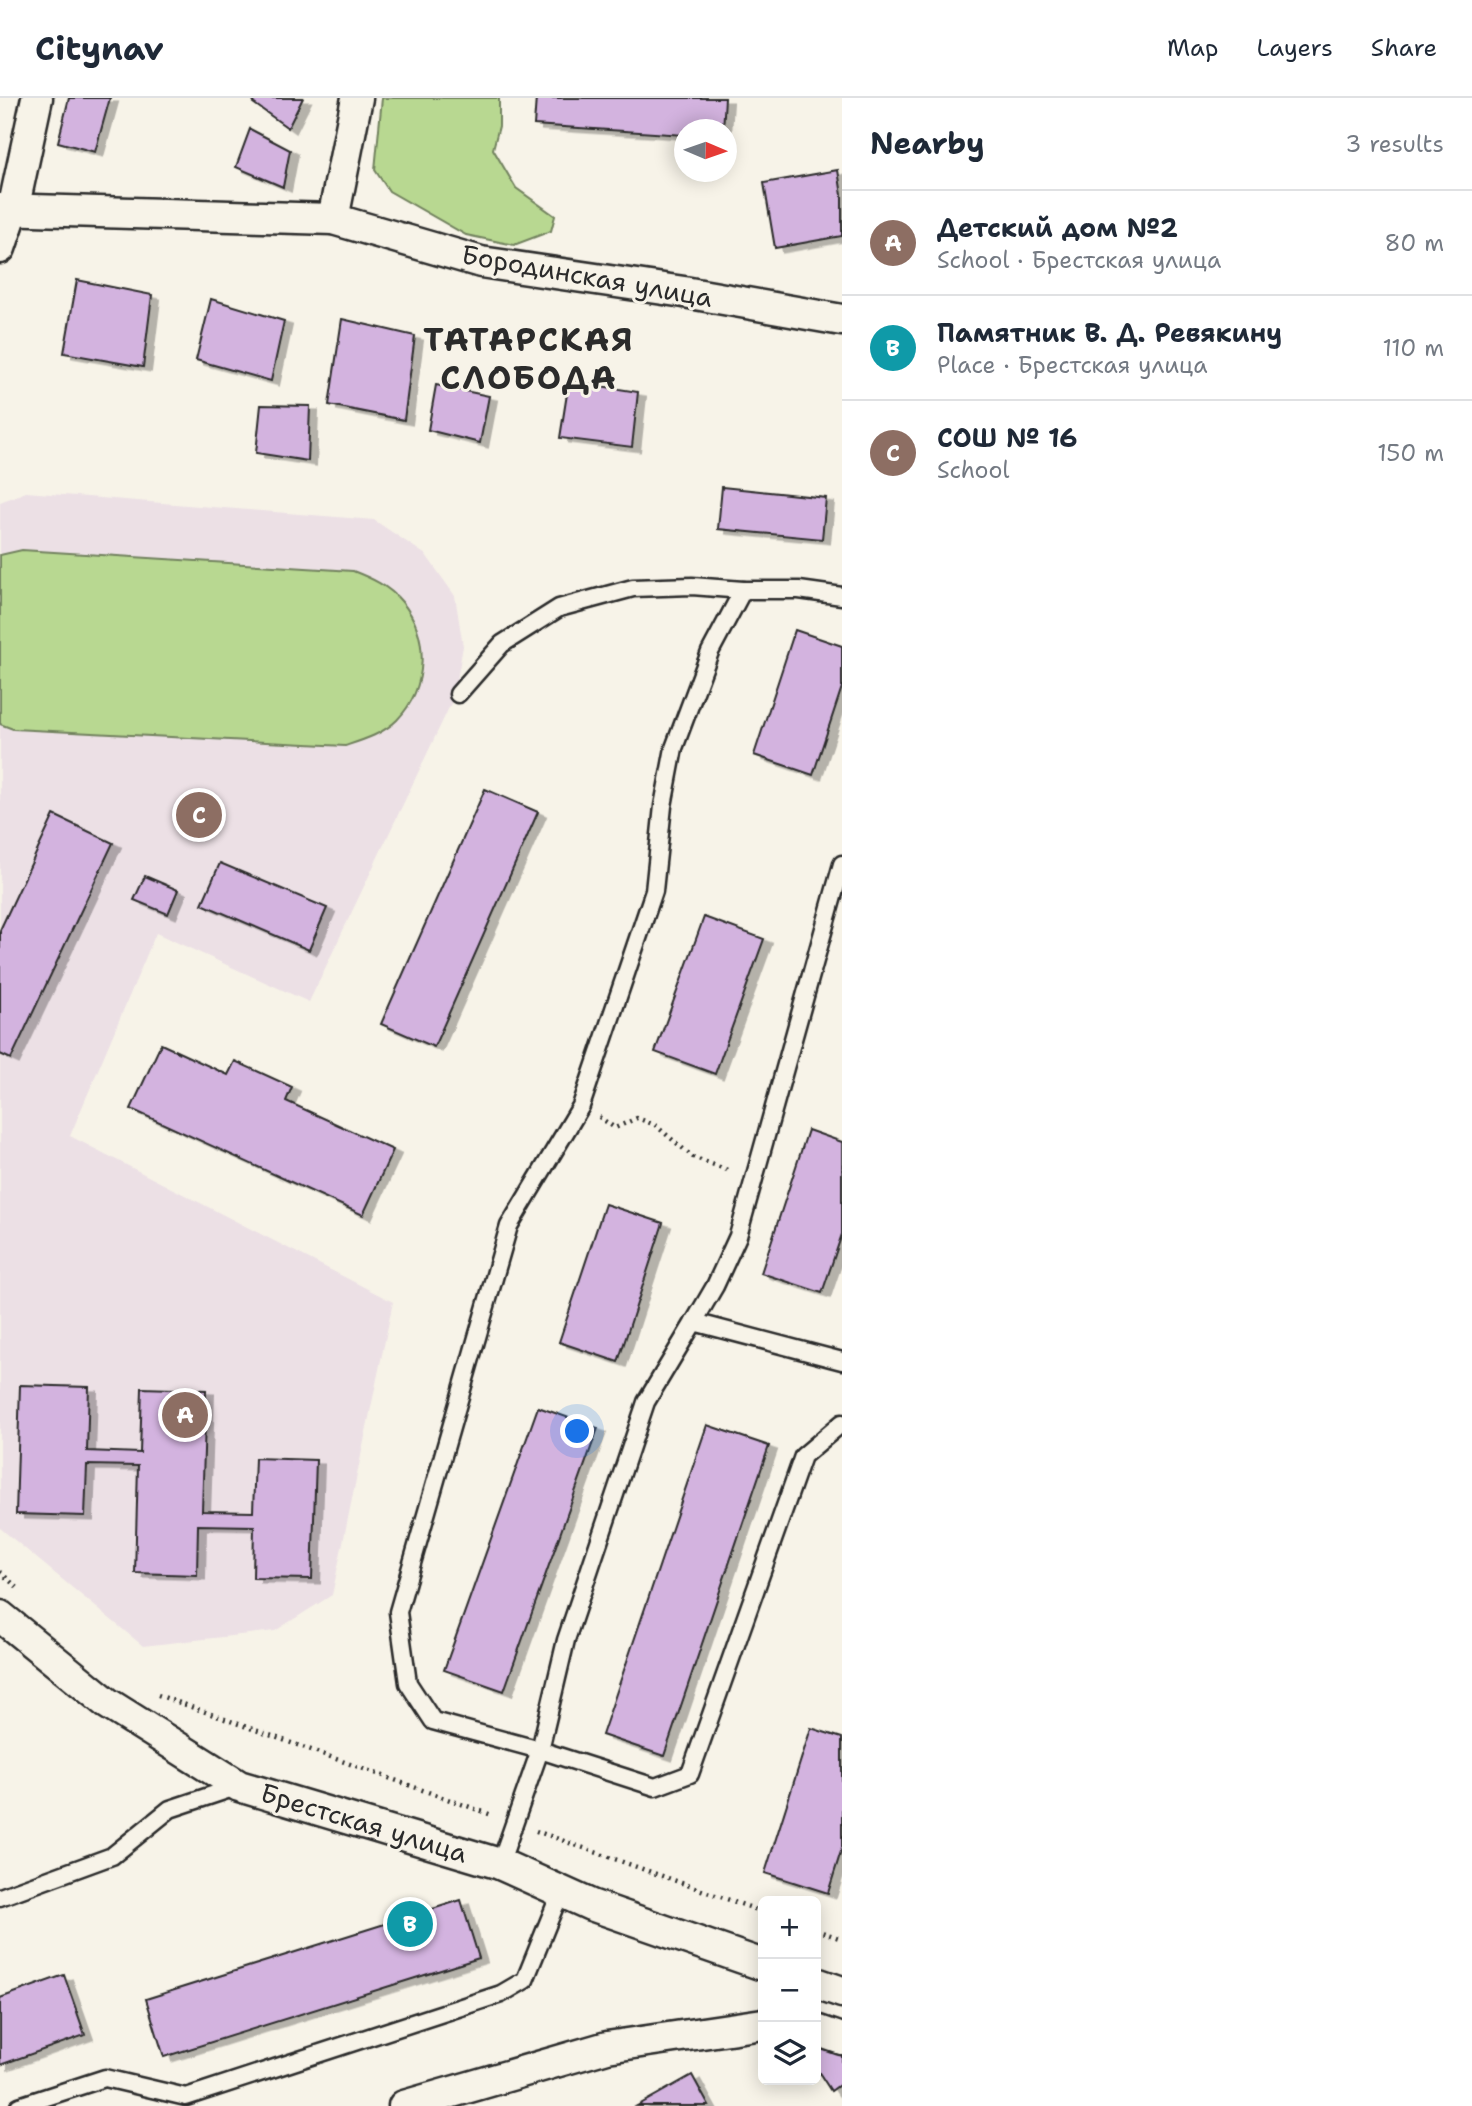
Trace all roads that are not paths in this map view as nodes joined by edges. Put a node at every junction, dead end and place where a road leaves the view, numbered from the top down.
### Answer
1 (37, 98) edge
2 (357, 98) edge
3 (7, 209) edge
4 (332, 219) junction
5 (0, 248) edge
6 (842, 320) edge
7 (743, 590) junction
8 (842, 596) edge
9 (458, 694) dead end
10 (842, 864) edge
11 (694, 1322) junction
12 (842, 1361) edge
13 (842, 1423) edge
14 (0, 1616) edge
15 (540, 1750) junction
16 (239, 1786) junction
17 (500, 1864) junction
18 (561, 1891) junction
19 (0, 1897) edge
20 (758, 1963) edge
21 (821, 1985) edge
22 (842, 1992) edge
23 (758, 2025) edge
24 (821, 2032) edge
25 (842, 2039) edge
26 (19, 2106) edge
27 (404, 2106) edge

1 - 3 street
2 - 4 street
3 - 4 street, Бородинская улица
3 - 5 street
4 - 6 street, Бородинская улица
7 - 8 lane
7 - 9 lane
7 - 15 lane
10 - 11 lane
11 - 12 lane
11 - 15 lane
13 - 15 lane
14 - 16 street, Брестская улица
15 - 17 lane
16 - 17 street, Брестская улица
16 - 19 lane
17 - 18 street, Брестская улица
18 - 20 street, Брестская улица
18 - 26 lane
21 - 22 street
23 - 27 street
24 - 25 street

